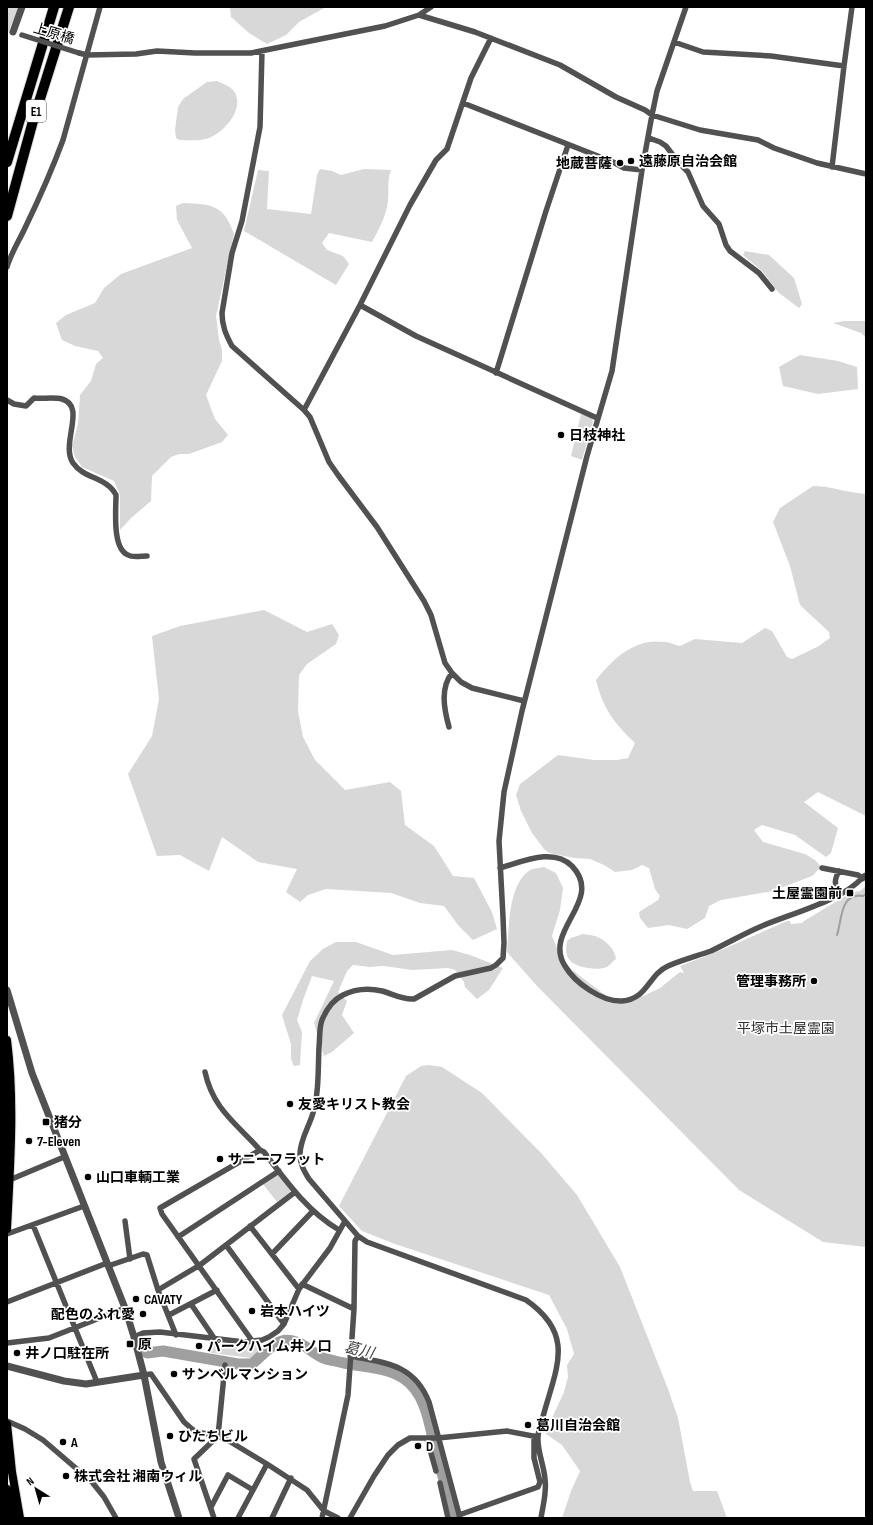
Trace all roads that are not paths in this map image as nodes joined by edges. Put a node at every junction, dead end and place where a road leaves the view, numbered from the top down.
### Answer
1 (22, 7) edge
2 (54, 7) edge
3 (69, 7) edge
4 (100, 7) edge
5 (432, 7) edge
6 (686, 7) edge
7 (852, 7) edge
8 (419, 14) junction
9 (12, 32) joint
10 (491, 38) junction
11 (674, 42) junction
12 (262, 51) junction
13 (87, 55) junction
14 (844, 66) junction
15 (463, 104) junction
16 (652, 115) junction
17 (649, 138) junction
18 (568, 145) junction
19 (7, 162) edge
20 (832, 167) junction
21 (642, 170) junction
22 (866, 174) edge
23 (7, 216) edge
24 (7, 267) edge
25 (772, 289) dead end
26 (360, 305) junction
27 (496, 373) junction
28 (7, 400) edge
29 (304, 410) junction
30 (597, 418) junction
31 (147, 556) dead end
32 (452, 673) junction
33 (524, 701) junction
34 (449, 727) dead end
35 (500, 868) junction
36 (822, 868) dead end
37 (839, 871) junction
38 (864, 877) edge
39 (840, 894) junction
40 (7, 990) edge
41 (7, 1040) edge
42 (205, 1072) dead end
43 (260, 1150) junction
44 (64, 1157) junction
45 (279, 1171) junction
46 (8, 1180) edge
47 (295, 1192) junction
48 (84, 1206) junction
49 (313, 1210) junction
50 (125, 1221) dead end
51 (345, 1221) junction
52 (33, 1225) junction
53 (250, 1226) junction
54 (7, 1229) edge
55 (339, 1230) junction
56 (7, 1234) edge
57 (358, 1236) junction
58 (178, 1237) junction
59 (226, 1245) junction
60 (272, 1254) junction
61 (130, 1258) junction
62 (108, 1265) junction
63 (200, 1265) junction
64 (57, 1282) junction
65 (301, 1287) junction
66 (158, 1290) junction
67 (217, 1290) junction
68 (7, 1302) edge
69 (191, 1304) junction
70 (125, 1308) junction
71 (354, 1309) junction
72 (169, 1315) junction
73 (284, 1324) junction
74 (75, 1328) junction
75 (176, 1335) junction
76 (134, 1337) junction
77 (214, 1338) junction
78 (253, 1342) junction
79 (7, 1343) edge
80 (350, 1356) junction
81 (225, 1364) dead end
82 (7, 1366) edge
83 (144, 1375) junction
84 (97, 1382) junction
85 (7, 1423) edge
86 (218, 1436) junction
87 (536, 1436) junction
88 (438, 1438) junction
89 (427, 1439) junction
90 (267, 1464) junction
91 (436, 1471) dead end
92 (291, 1478) junction
93 (440, 1483) dead end
94 (7, 1489) edge
95 (253, 1490) junction
96 (211, 1507) junction
97 (324, 1511) junction
98 (10, 1513) edge
99 (460, 1517) edge
100 (20, 1518) edge
101 (116, 1518) edge
102 (179, 1518) edge
103 (214, 1518) edge
104 (238, 1518) edge
105 (272, 1518) edge
106 (322, 1518) edge
107 (338, 1518) edge
108 (350, 1518) edge
109 (448, 1518) edge
110 (541, 1518) edge

1 - 9 street
2 - 19 highway, E1
3 - 23 highway, E1
4 - 13 street
5 - 8 street, 上原橋
6 - 11 street
7 - 14 street
8 - 10 street
8 - 12 street, 上原橋
9 - 13 street, 上原橋, bridge
10 - 15 street
10 - 16 street
11 - 14 street
11 - 16 street
12 - 13 street, 上原橋
12 - 29 street
13 - 24 street
14 - 20 street
15 - 18 street
15 - 26 street
16 - 17 street
16 - 20 street
17 - 21 street
17 - 25 street
18 - 21 street
18 - 27 street
20 - 22 street
21 - 30 street
26 - 27 street
26 - 29 street
27 - 30 street
28 - 31 street
29 - 32 street
30 - 33 street
32 - 33 street
32 - 34 street
33 - 35 street
35 - 39 street
35 - 51 street
36 - 37 street
37 - 38 street
37 - 39 street
38 - 39 street
40 - 44 street
41 - 46 main road
42 - 43 street
43 - 45 street
43 - 58 street
44 - 46 street
44 - 48 street
45 - 47 street
45 - 58 street
46 - 54 main road
47 - 49 street
47 - 53 street
48 - 52 street
48 - 62 street
49 - 55 street
49 - 60 street
50 - 61 street
51 - 55 street
51 - 57 street
52 - 56 street
52 - 64 street
53 - 59 street
53 - 60 street
55 - 65 street
57 - 71 street
57 - 87 street
58 - 63 street
59 - 63 street
59 - 73 street
60 - 65 street
61 - 62 street
61 - 66 street
62 - 64 street
62 - 70 street
63 - 66 street
63 - 67 street
64 - 68 street
64 - 74 street
65 - 71 street
65 - 73 street
66 - 72 street
67 - 69 street
67 - 78 street
69 - 72 street
69 - 77 street
70 - 74 street
70 - 76 street
71 - 80 street
72 - 75 street
73 - 78 street
74 - 79 street
74 - 84 street
75 - 76 street
75 - 77 street
76 - 83 street
77 - 78 street
80 - 88 street
80 - 97 street
81 - 86 street
82 - 84 street
83 - 84 street
83 - 86 street
83 - 102 street
85 - 100 main road
85 - 101 street
86 - 90 street
86 - 96 street
87 - 88 street
87 - 99 street
87 - 110 street
88 - 89 street
88 - 99 street
89 - 91 street
89 - 108 street
90 - 92 street
90 - 95 street
92 - 97 street
92 - 105 street
93 - 109 street
94 - 98 main road
95 - 96 street
95 - 104 street
96 - 103 street
97 - 106 street
97 - 107 street

